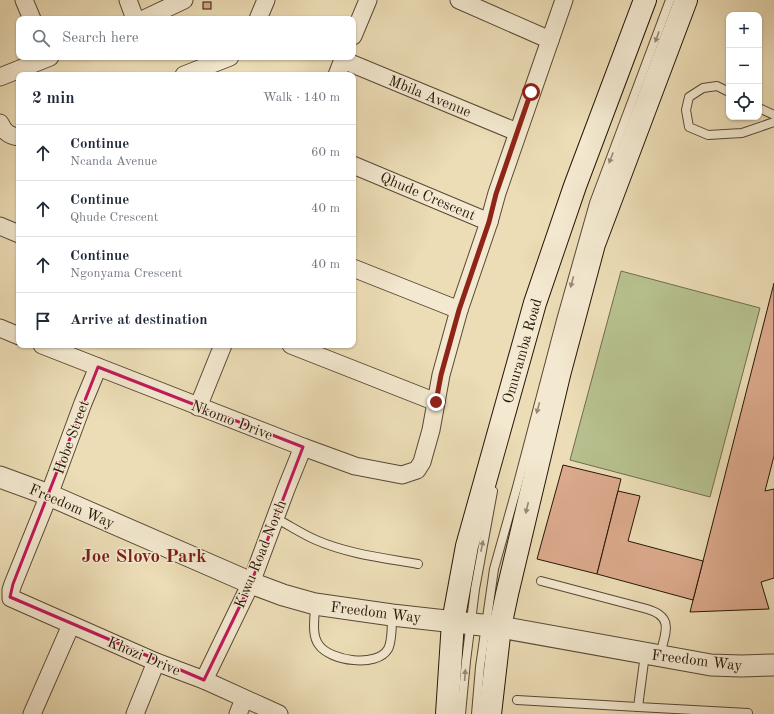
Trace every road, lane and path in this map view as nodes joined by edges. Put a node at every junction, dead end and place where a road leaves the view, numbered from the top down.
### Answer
1 (24, 0) edge
2 (128, 0) edge
3 (184, 0) edge
4 (266, 0) edge
5 (368, 0) edge
6 (459, 0) edge
7 (564, 0) edge
8 (645, 0) edge
9 (670, 0) edge
10 (686, 0) edge
11 (31, 16) edge
12 (134, 16) edge
13 (150, 16) edge
14 (259, 16) edge
15 (356, 29) edge
16 (550, 40) junction
17 (42, 60) edge
18 (223, 60) edge
19 (341, 64) edge
20 (197, 72) edge
21 (0, 77) edge
22 (726, 90) edge
23 (762, 109) edge
24 (774, 115) edge
25 (774, 122) edge
26 (0, 123) edge
27 (518, 132) junction
28 (16, 136) edge
29 (356, 166) edge
30 (489, 222) junction
31 (0, 226) edge
32 (16, 233) edge
33 (356, 269) edge
34 (543, 307) dead end
35 (459, 310) junction
36 (0, 328) edge
37 (16, 335) edge
38 (534, 337) dead end
39 (50, 348) edge
40 (222, 348) edge
41 (299, 348) edge
42 (98, 367) junction
43 (436, 402) junction
44 (198, 407) junction
45 (303, 447) junction
46 (422, 462) joint
47 (0, 477) edge
48 (496, 483) dead end
49 (49, 495) junction
50 (275, 518) junction
51 (418, 564) dead end
52 (541, 581) dead end
53 (251, 583) junction
54 (10, 597) joint
55 (315, 604) junction
56 (392, 615) junction
57 (71, 625) junction
58 (477, 625) junction
59 (653, 655) junction
60 (156, 662) junction
61 (774, 665) edge
62 (774, 672) edge
63 (204, 680) junction
64 (518, 700) dead end
65 (241, 707) edge
66 (638, 707) junction
67 (748, 713) dead end
68 (32, 714) edge
69 (135, 714) edge
70 (279, 714) edge
71 (447, 714) edge
72 (462, 714) edge
73 (476, 714) edge
74 (490, 714) edge

1 - 11 street
2 - 12 street
3 - 13 street
4 - 14 street
5 - 15 street
6 - 16 street
7 - 16 street
8 - 58 main road, Omuramba Road
9 -> 58 lane
10 -> 58 main road, Omuramba Road
16 - 27 street
17 - 21 street
18 - 20 street
19 - 27 street, Mbila Avenue
22 - 25 lane
23 - 24 lane
26 - 28 street
27 - 30 street
29 - 30 street, Qhude Crescent
30 - 35 street, Qhude Crescent
31 - 32 street
33 - 35 street
34 - 38 lane
35 - 43 street, Qhude Crescent
36 - 37 street
39 - 42 street, Nkomo Drive
40 - 44 street
41 - 43 street
42 - 44 street, Nkomo Drive
42 - 49 street, Hobe Street
43 - 46 street, Qhude Crescent
44 - 45 street, Nkomo Drive
45 - 46 street, Nkomo Drive
45 - 50 street, Kiwu Road North
47 - 49 street, Freedom Way
58 -> 48 lane
49 - 53 street, Freedom Way
49 - 54 street, Hobe Street
50 - 51 lane
50 - 53 street, Kiwu Road North
52 - 59 lane
53 - 55 street, Freedom Way
53 - 63 street, Kiwu Road North
54 - 57 street, Khozi Drive
55 - 56 street, Freedom Way
55 - 56 lane
56 - 58 street, Freedom Way
57 - 60 street, Khozi Drive
57 - 68 street
58 - 59 street, Freedom Way
58 - 71 main road, Omuramba Road
72 -> 58 lane
58 - 73 lane
58 - 74 main road, Omuramba Road
59 - 61 street, Freedom Way
59 - 66 lane
60 - 63 street, Khozi Drive
60 - 69 street
61 - 62 lane
63 - 65 street, Khozi Drive
64 - 66 lane
65 - 70 street, Khozi Drive
66 - 67 lane

